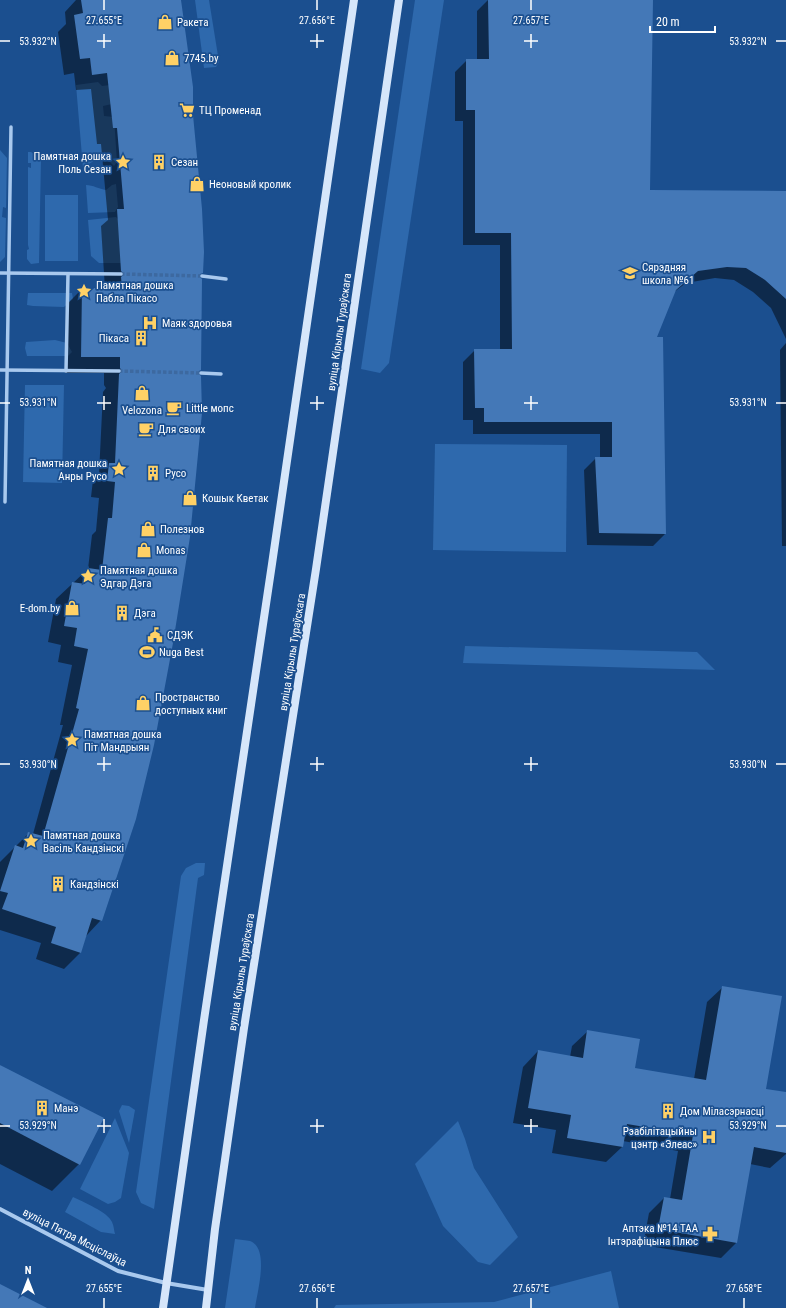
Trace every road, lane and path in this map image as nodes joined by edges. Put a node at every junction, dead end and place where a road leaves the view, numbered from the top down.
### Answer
1 (354, 0) edge
2 (399, 0) edge
3 (11, 127) dead end
4 (0, 273) edge
5 (9, 273) junction
6 (68, 274) junction
7 (121, 274) tunnel mouth
8 (202, 276) tunnel mouth
9 (226, 279) dead end
10 (0, 370) edge
11 (8, 370) junction
12 (66, 371) junction
13 (119, 371) tunnel mouth
14 (201, 373) tunnel mouth
15 (221, 374) dead end
16 (5, 502) dead end
17 (0, 1210) edge
18 (166, 1283) junction
19 (209, 1290) junction
20 (163, 1308) edge
21 (206, 1308) edge

1 - 18 main road
2 - 19 main road, вуліца Кірылы Тураўскага
3 - 5 street
4 - 5 street
5 - 6 street
5 - 11 street
6 - 7 street
6 - 12 street
8 - 9 street
10 - 11 street
11 - 12 street
11 - 16 street
12 - 13 street
14 - 15 street
17 - 18 street, вуліца Пятра Мсціслаўца
18 - 19 street, вуліца Пятра Мсціслаўца
18 - 20 main road
19 - 21 main road, вуліца Кірылы Тураўскага

